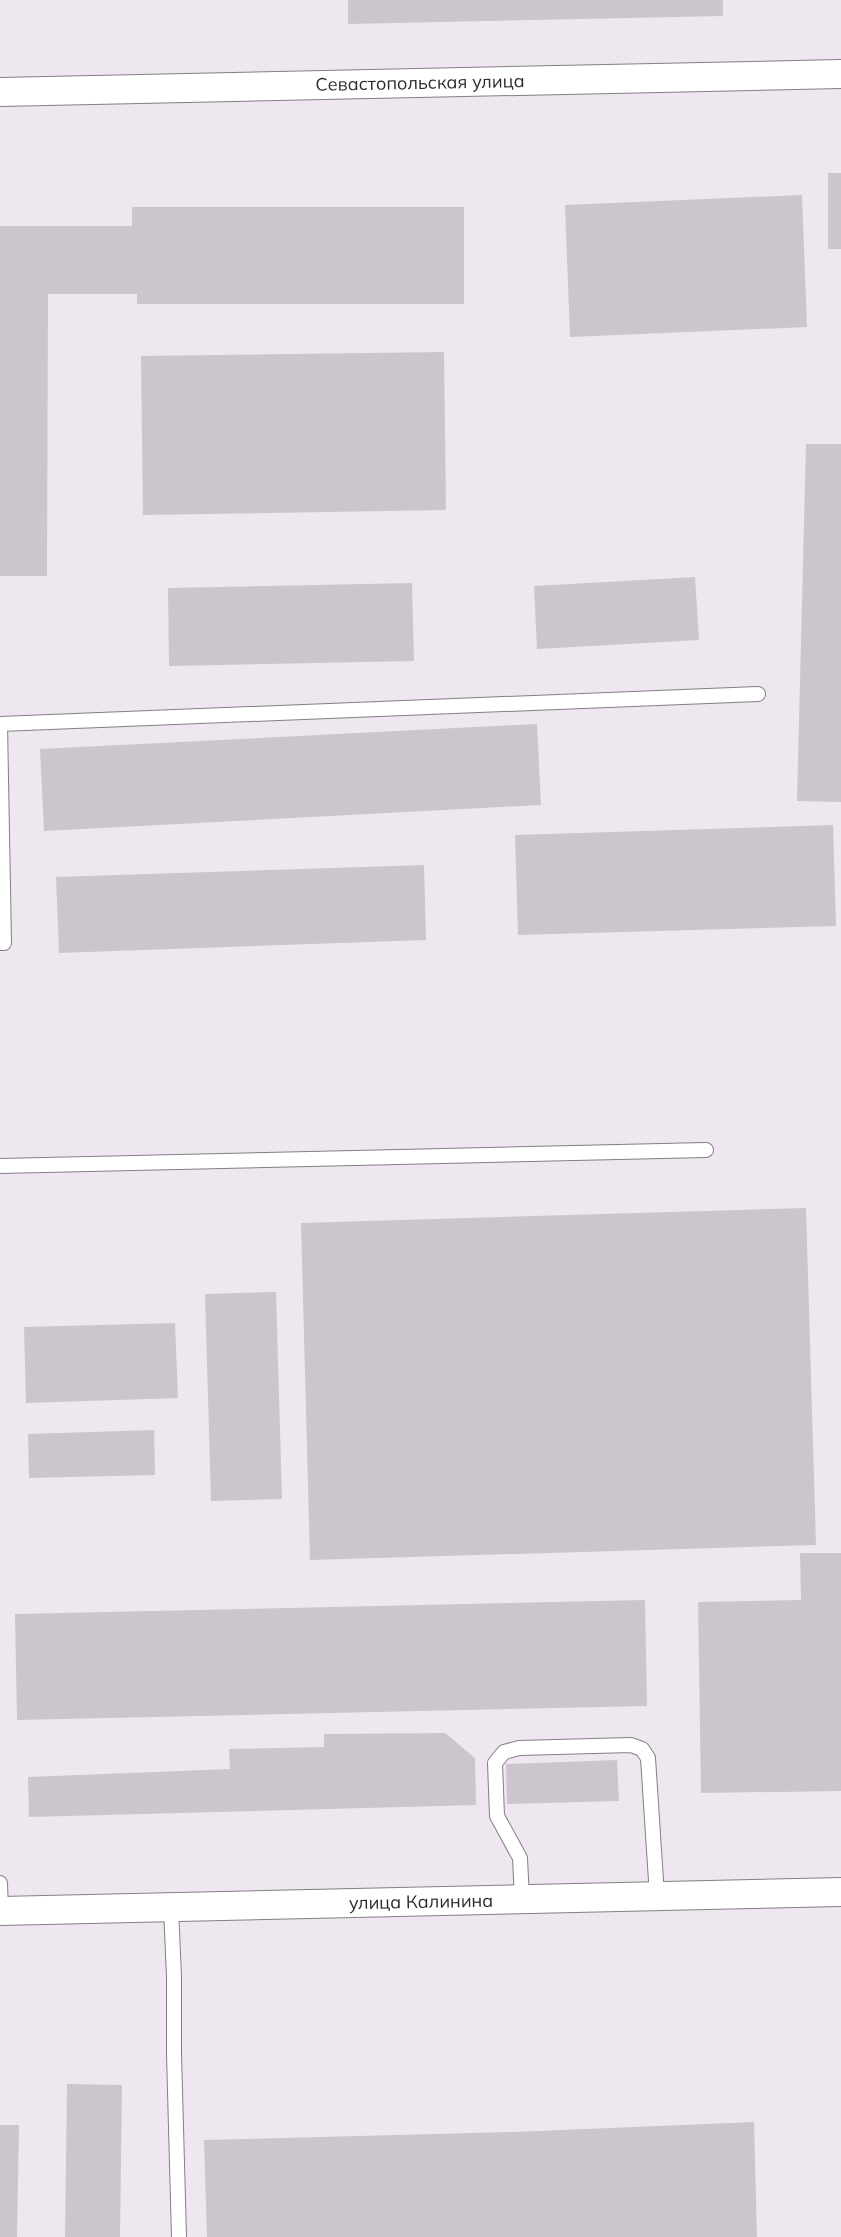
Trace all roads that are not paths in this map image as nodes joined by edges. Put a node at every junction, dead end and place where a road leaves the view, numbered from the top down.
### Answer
1 (841, 74) edge
2 (0, 92) edge
3 (758, 694) dead end
4 (0, 943) edge
5 (706, 1150) dead end
6 (0, 1166) edge
7 (0, 1883) edge
8 (841, 1892) edge
9 (657, 1896) junction
10 (522, 1900) junction
11 (171, 1908) junction
12 (0, 1911) edge
13 (179, 2237) edge

1 - 2 street, Севастопольская улица
3 - 4 lane
5 - 6 lane
7 - 12 lane
8 - 9 street, улица Калинина
9 - 10 street, улица Калинина
9 - 10 lane
10 - 11 street, улица Калинина
11 - 12 street, улица Калинина
11 - 13 lane

